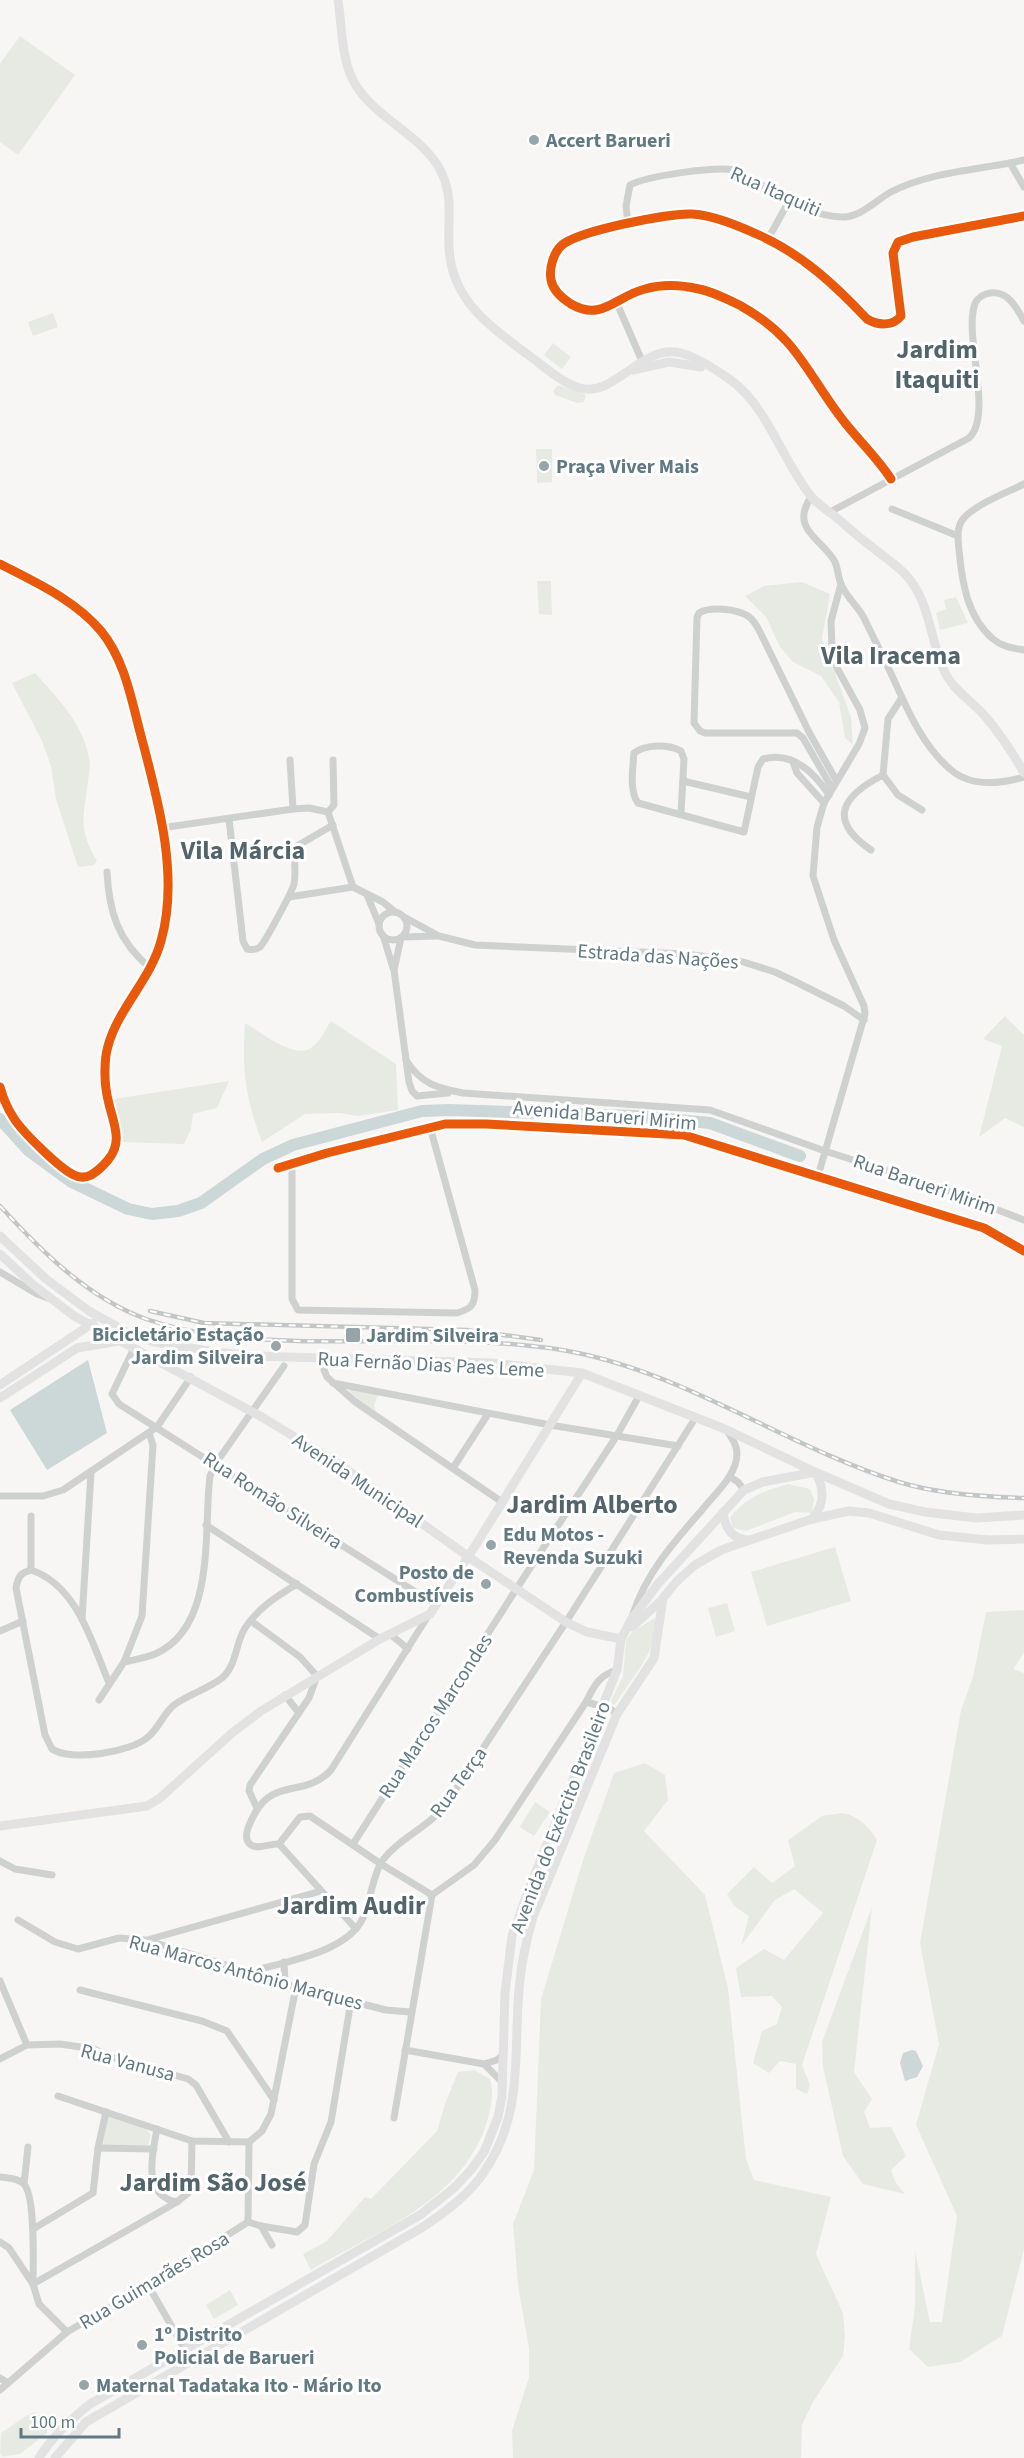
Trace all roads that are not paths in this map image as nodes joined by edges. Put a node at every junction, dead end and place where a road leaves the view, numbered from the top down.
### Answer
1 (338, 0) edge
2 (1024, 160) edge
3 (1010, 163) junction
4 (1024, 187) edge
5 (789, 201) junction
6 (1024, 216) edge
7 (628, 224) junction
8 (768, 239) junction
9 (616, 301) junction
10 (1024, 321) edge
11 (642, 361) junction
12 (718, 372) junction
13 (623, 374) junction
14 (891, 479) junction
15 (1024, 484) edge
16 (811, 497) junction
17 (892, 509) dead end
18 (830, 512) junction
19 (958, 536) junction
20 (0, 564) edge
21 (841, 584) junction
22 (1024, 650) edge
23 (901, 699) junction
24 (807, 736) junction
25 (823, 758) junction
26 (290, 760) dead end
27 (333, 760) dead end
28 (793, 762) junction
29 (816, 762) junction
30 (813, 773) junction
31 (883, 775) junction
32 (1024, 775) edge
33 (836, 780) junction
34 (684, 781) junction
35 (808, 782) junction
36 (831, 791) junction
37 (751, 797) junction
38 (824, 803) junction
39 (293, 809) junction
40 (922, 810) dead end
41 (328, 812) junction
42 (681, 813) junction
43 (229, 819) junction
44 (333, 825) junction
45 (161, 828) junction
46 (872, 850) dead end
47 (108, 872) dead end
48 (353, 887) junction
49 (367, 895) junction
50 (289, 897) junction
51 (395, 912) junction
52 (406, 918) junction
53 (379, 924) junction
54 (382, 935) junction
55 (440, 936) junction
56 (401, 937) junction
57 (150, 968) junction
58 (394, 970) junction
59 (864, 1020) junction
60 (406, 1060) junction
61 (0, 1087) edge
62 (463, 1093) junction
63 (430, 1127) junction
64 (825, 1151) junction
65 (292, 1162) junction
66 (278, 1168) dead end
67 (818, 1176) junction
68 (1024, 1220) edge
69 (0, 1236) edge
70 (0, 1248) edge
71 (15, 1251) junction
72 (1024, 1251) edge
73 (0, 1254) edge
74 (0, 1272) edge
75 (51, 1298) junction
76 (74, 1316) junction
77 (104, 1320) junction
78 (90, 1325) junction
79 (128, 1333) junction
80 (75, 1336) junction
81 (119, 1341) junction
82 (134, 1348) junction
83 (326, 1359) junction
84 (284, 1366) dead end
85 (582, 1373) junction
86 (191, 1377) junction
87 (333, 1383) junction
88 (0, 1385) edge
89 (352, 1387) junction
90 (348, 1395) junction
91 (639, 1396) junction
92 (0, 1398) edge
93 (251, 1412) junction
94 (488, 1414) junction
95 (696, 1417) junction
96 (550, 1425) junction
97 (157, 1427) junction
98 (725, 1429) junction
99 (150, 1432) junction
100 (616, 1437) junction
101 (678, 1446) junction
102 (216, 1463) junction
103 (453, 1468) junction
104 (815, 1472) junction
105 (91, 1473) junction
106 (730, 1477) junction
107 (744, 1490) junction
108 (0, 1496) edge
109 (502, 1502) junction
110 (723, 1512) junction
111 (1024, 1515) edge
112 (31, 1516) dead end
113 (812, 1519) junction
114 (206, 1525) junction
115 (1024, 1539) edge
116 (750, 1540) junction
117 (673, 1544) junction
118 (468, 1555) junction
119 (682, 1558) junction
120 (31, 1570) junction
121 (297, 1584) junction
122 (517, 1588) junction
123 (663, 1598) junction
124 (436, 1605) junction
125 (430, 1614) junction
126 (82, 1619) junction
127 (631, 1620) junction
128 (23, 1621) junction
129 (251, 1621) junction
130 (566, 1622) junction
131 (0, 1631) edge
132 (390, 1634) junction
133 (380, 1639) junction
134 (621, 1639) junction
135 (408, 1649) junction
136 (124, 1662) junction
137 (617, 1670) junction
138 (317, 1676) junction
139 (109, 1683) junction
140 (285, 1695) junction
141 (99, 1700) dead end
142 (586, 1702) junction
143 (603, 1707) junction
144 (300, 1713) junction
145 (617, 1714) junction
146 (257, 1808) junction
147 (0, 1824) edge
148 (279, 1844) junction
149 (353, 1844) junction
150 (0, 1861) edge
151 (381, 1864) junction
152 (52, 1875) dead end
153 (321, 1891) junction
154 (432, 1895) junction
155 (18, 1920) dead end
156 (356, 1929) junction
157 (146, 1940) junction
158 (284, 1962) junction
159 (249, 1972) junction
160 (0, 1982) edge
161 (285, 1983) junction
162 (296, 1987) junction
163 (80, 1990) dead end
164 (351, 2001) junction
165 (410, 2012) junction
166 (27, 2045) junction
167 (405, 2050) junction
168 (502, 2056) junction
169 (0, 2060) edge
170 (484, 2064) junction
171 (501, 2081) junction
172 (58, 2096) dead end
173 (502, 2096) junction
174 (274, 2100) junction
175 (512, 2109) junction
176 (106, 2112) junction
177 (394, 2118) dead end
178 (157, 2129) junction
179 (192, 2141) junction
180 (229, 2142) junction
181 (249, 2142) junction
182 (28, 2147) dead end
183 (98, 2148) junction
184 (153, 2149) junction
185 (0, 2177) edge
186 (24, 2184) junction
187 (177, 2202) junction
188 (248, 2222) junction
189 (261, 2226) junction
190 (33, 2229) junction
191 (0, 2242) edge
192 (272, 2245) dead end
193 (33, 2284) junction
194 (148, 2285) junction
195 (67, 2332) junction
196 (185, 2349) junction
197 (191, 2360) junction
198 (3, 2380) edge
199 (0, 2390) edge
200 (39, 2458) edge
201 (55, 2458) edge

1 - 13 main road
2 - 3 street, Rua Itaquiti
3 - 4 street
3 - 5 street, Rua Itaquiti
5 - 7 street, Rua Itaquiti
5 - 8 street
6 - 8 street
7 - 8 street
7 - 9 street
9 - 11 street
9 - 14 street
10 - 14 street
11 - 12 main road
11 - 13 main road
12 - 13 main road
12 - 16 main road
14 - 18 street
15 - 19 street
16 - 18 main road
16 - 21 street
17 - 19 street
18 - 32 main road
19 - 22 street
20 - 45 street
21 - 23 street
21 - 33 street
23 - 31 street
23 - 32 street
24 - 24 street
24 - 25 street
24 - 29 street
25 - 29 street
25 - 33 street
26 - 39 street
27 - 41 street
28 - 30 street
28 - 35 street
28 - 37 street
29 - 36 street
30 - 35 street
30 - 36 street
31 - 40 street
31 - 46 street
33 - 36 street
34 - 37 street
34 - 42 street
34 - 42 street
35 - 38 street
36 - 38 street
37 - 42 street
38 - 59 street
39 - 41 street
39 - 43 street
41 - 44 street
43 - 45 street
43 - 50 street
44 - 48 street
44 - 50 street
45 - 57 street
47 - 57 street
48 - 49 street
48 - 50 street
49 - 51 street
49 - 53 street
51 - 52 street
51 - 53 street
52 - 55 street, Estrada das Nações
52 - 56 street
53 - 54 street
54 - 56 street
54 - 58 street
55 - 56 street, Estrada das Nações
55 - 59 street, Estrada das Nações
56 - 58 street
57 - 61 street
58 - 60 street
59 - 64 street
60 - 62 street, Avenida Barueri Mirim
60 - 62 street, Avenida Barueri Mirim
62 - 64 street, Avenida Barueri Mirim
63 - 65 street, Avenida Barueri Mirim
63 - 65 street
63 - 67 street, Avenida Barueri Mirim
64 - 67 street
64 - 68 street, Rua Barueri Mirim
65 - 66 street, Avenida Barueri Mirim
67 - 72 street, Avenida Barueri Mirim
69 - 71 main road, Rua Fernão Dias Paes Leme
70 - 71 main road
71 - 77 main road, Rua Fernão Dias Paes Leme
73 - 75 main road, Avenida Municipal
74 - 75 street
75 - 76 main road, Avenida Municipal
76 - 78 main road, Avenida Municipal
76 - 80 main road
77 - 78 main road
77 - 79 main road, Rua Fernão Dias Paes Leme
78 - 80 main road
78 - 81 main road, Avenida Municipal
79 - 82 main road
79 - 83 main road, Rua Fernão Dias Paes Leme
80 - 88 main road
81 - 82 main road, Avenida Municipal
81 - 92 main road
82 - 86 main road, Avenida Municipal
82 - 97 street, Rua Romão Silveira
83 - 85 main road, Rua Fernão Dias Paes Leme
83 - 87 street
84 - 93 street
85 - 91 main road, Rua Fernão Dias Paes Leme
85 - 96 main road
86 - 93 main road, Avenida Municipal
86 - 97 street
87 - 89 street
87 - 90 street
89 - 90 street
89 - 94 street
90 - 103 street
91 - 95 main road, Rua Fernão Dias Paes Leme
91 - 100 street, Rua Marcos Marcondes
93 - 102 street
93 - 118 main road, Avenida Municipal
94 - 96 street
94 - 103 street
95 - 98 main road, Rua Fernão Dias Paes Leme
95 - 101 street, Rua Terça
96 - 100 street
96 - 109 main road
97 - 99 street
97 - 102 street, Rua Romão Silveira
98 - 104 main road, Rua Fernão Dias Paes Leme
98 - 106 street
99 - 105 street
99 - 136 street
100 - 101 street
100 - 122 street, Rua Marcos Marcondes
101 - 130 street, Rua Terça
102 - 114 street
102 - 124 street, Rua Romão Silveira
103 - 109 street
104 - 107 main road
104 - 111 main road, Rua Fernão Dias Paes Leme
104 - 113 main road
105 - 108 street
105 - 126 street
106 - 107 street
106 - 117 street
107 - 110 main road, Avenida do Exército Brasileiro
109 - 118 main road
110 - 116 main road
110 - 119 main road, Avenida do Exército Brasileiro
112 - 120 street
113 - 115 main road
113 - 116 main road
114 - 121 street
114 - 136 street
116 - 123 main road
117 - 119 street
117 - 127 street
118 - 122 main road, Avenida Municipal
118 - 124 main road
119 - 127 main road, Avenida do Exército Brasileiro
120 - 126 street
120 - 128 street
121 - 129 street
121 - 133 street
122 - 130 main road, Avenida Municipal
122 - 149 street, Rua Marcos Marcondes
123 - 134 main road
123 - 145 main road, Avenida do Exército Brasileiro
124 - 125 main road
125 - 132 main road
125 - 135 street
126 - 139 street
127 - 134 main road, Avenida do Exército Brasileiro
128 - 129 street
128 - 131 street
129 - 138 street
130 - 134 main road, Avenida Municipal
130 - 151 street, Rua Terça
132 - 133 main road
132 - 135 street
133 - 138 main road
134 - 137 main road, Avenida do Exército Brasileiro
135 - 146 street
136 - 139 street
137 - 142 street
137 - 143 main road, Avenida do Exército Brasileiro
138 - 140 main road
138 - 144 street
139 - 141 street
140 - 144 street
140 - 147 main road
142 - 143 street
142 - 154 street
143 - 145 street
143 - 168 main road, Avenida do Exército Brasileiro
144 - 146 street
145 - 175 main road, Avenida do Exército Brasileiro
146 - 148 street
148 - 149 street
148 - 153 street
149 - 151 street
150 - 152 street
151 - 154 street
151 - 156 street, Rua Terça
153 - 156 street
153 - 157 street
154 - 165 street
155 - 157 street, Rua Marcos Antônio Marques
156 - 158 street
157 - 159 street, Rua Marcos Antônio Marques
158 - 159 street
158 - 161 street
159 - 161 street, Rua Marcos Antônio Marques
160 - 166 street
161 - 162 street, Rua Marcos Antônio Marques
162 - 164 street, Rua Marcos Antônio Marques
162 - 174 street
163 - 174 street
164 - 165 street, Rua Marcos Antônio Marques
164 - 189 street
165 - 167 street
166 - 169 street
166 - 180 street, Rua Vanusa
167 - 170 street
167 - 177 street
168 - 170 street
168 - 171 main road, Avenida do Exército Brasileiro
170 - 171 street
171 - 173 main road, Avenida do Exército Brasileiro
172 - 176 street
173 - 175 main road
173 - 196 main road, Avenida do Exército Brasileiro
174 - 181 street
175 - 197 main road, Avenida do Exército Brasileiro
176 - 178 street
176 - 183 street
178 - 179 street
178 - 184 street
179 - 180 street
179 - 187 street
180 - 181 street
181 - 188 street, Rua Guimarães Rosa
182 - 186 street
183 - 184 street
183 - 190 street
184 - 187 street
185 - 186 street
186 - 190 street
187 - 193 street
188 - 189 street
188 - 194 street, Rua Guimarães Rosa
189 - 192 street
190 - 193 street
191 - 193 street
193 - 195 street
194 - 195 street, Rua Guimarães Rosa
194 - 196 street
195 - 198 street, Rua Guimarães Rosa
196 - 197 street
196 - 200 main road, Avenida do Exército Brasileiro
197 - 201 main road, Avenida do Exército Brasileiro
198 - 199 street, Rua Guimarães Rosa

